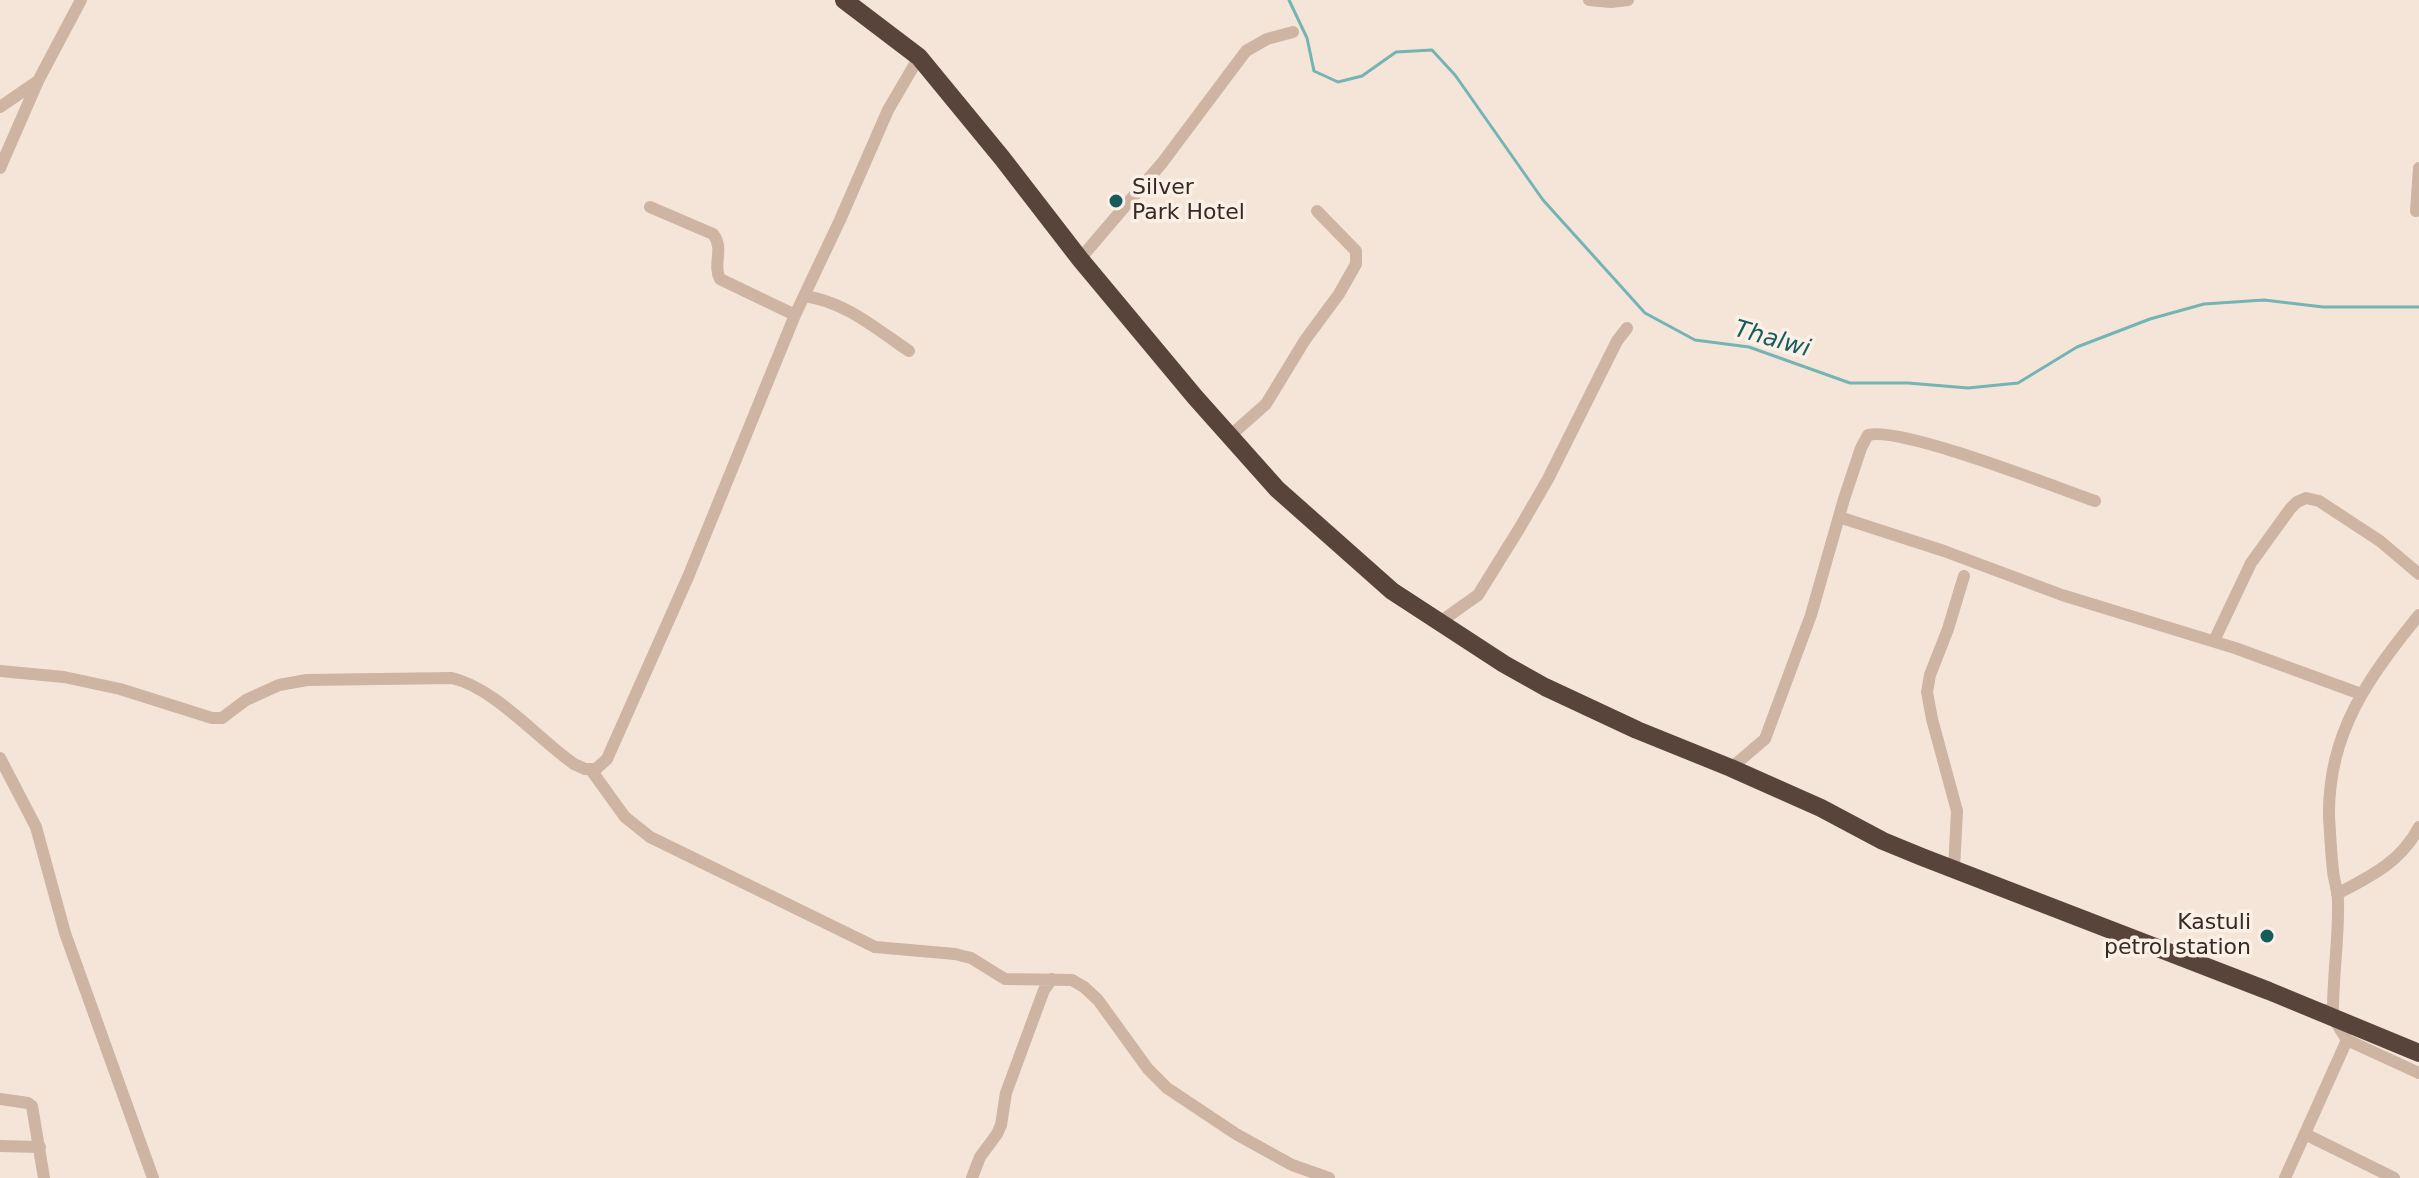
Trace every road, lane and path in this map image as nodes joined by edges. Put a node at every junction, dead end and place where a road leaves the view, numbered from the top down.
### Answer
1 (81, 0) edge
2 (844, 0) edge
3 (1589, 0) edge
4 (1628, 0) edge
5 (1293, 32) dead end
6 (919, 57) junction
7 (38, 81) junction
8 (0, 107) edge
9 (0, 168) edge
10 (2419, 168) edge
11 (650, 207) dead end
12 (1317, 211) dead end
13 (2416, 211) dead end
14 (1080, 259) junction
15 (804, 296) junction
16 (795, 315) junction
17 (1627, 328) dead end
18 (909, 351) dead end
19 (1231, 435) junction
20 (2095, 501) dead end
21 (1839, 517) junction
22 (2419, 574) edge
23 (1964, 576) dead end
24 (2419, 615) edge
25 (1440, 622) junction
26 (2214, 641) junction
27 (0, 671) edge
28 (2361, 694) junction
29 (0, 758) edge
30 (1731, 768) junction
31 (591, 770) junction
32 (2419, 827) edge
33 (1954, 869) junction
34 (2337, 894) junction
35 (1052, 979) junction
36 (2315, 1010) junction
37 (2334, 1019) junction
38 (2347, 1040) junction
39 (2419, 1053) edge
40 (2419, 1073) edge
41 (0, 1099) edge
42 (2305, 1134) junction
43 (0, 1146) edge
44 (40, 1147) junction
45 (152, 1173) edge
46 (2390, 1177) edge
47 (44, 1178) edge
48 (137, 1178) edge
49 (972, 1178) edge
50 (1329, 1178) edge
51 (2285, 1178) edge

1 - 7 street
2 - 6 highway
3 - 4 street
5 - 14 street
6 - 14 highway
6 - 15 street
7 - 8 street
7 - 9 street
10 - 13 street
11 - 16 street
12 - 19 street
14 - 19 highway
15 - 16 street
15 - 18 street
16 - 31 street
17 - 25 street
19 - 25 highway
20 - 21 street
21 - 26 street
21 - 30 street
22 - 26 street
23 - 33 street
24 - 28 street
25 - 30 highway
26 - 28 street
27 - 31 street
28 - 34 street
29 - 45 street
30 - 33 highway
31 - 35 street
32 - 34 street
33 - 36 highway
34 - 36 street
35 - 49 street
35 - 50 street
36 - 37 highway
37 - 38 street
37 - 39 highway
38 - 40 street
38 - 42 street
41 - 44 street
42 - 46 street
42 - 51 street
43 - 44 street
44 - 47 street
45 - 48 street

